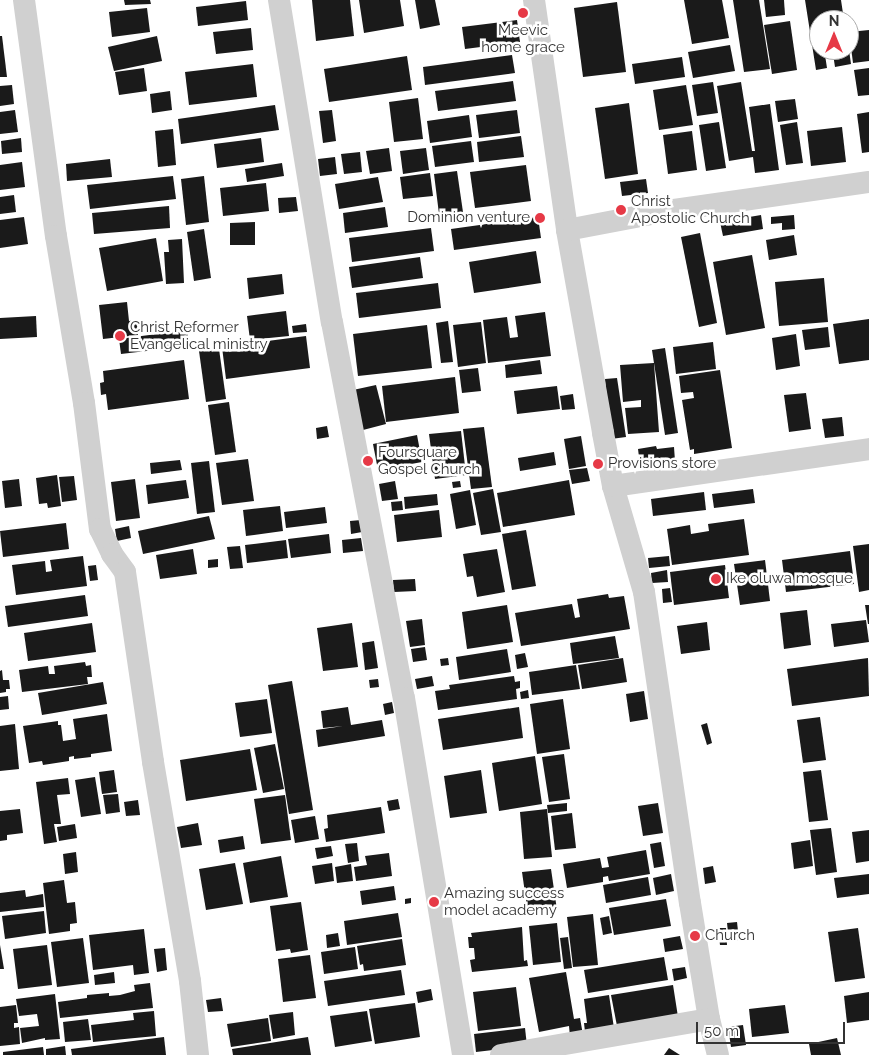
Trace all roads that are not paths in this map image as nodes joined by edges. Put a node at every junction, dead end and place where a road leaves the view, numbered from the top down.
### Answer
1 (24, 0) edge
2 (279, 0) edge
3 (534, 0) edge
4 (869, 182) edge
5 (568, 230) junction
6 (869, 449) edge
7 (613, 486) junction
8 (709, 1019) junction
9 (198, 1055) edge
10 (463, 1055) edge
11 (501, 1055) edge
12 (718, 1055) edge

1 - 9 street
2 - 10 street
3 - 5 street
4 - 5 street
5 - 7 street
6 - 7 street
7 - 8 street
8 - 11 street
8 - 12 street

